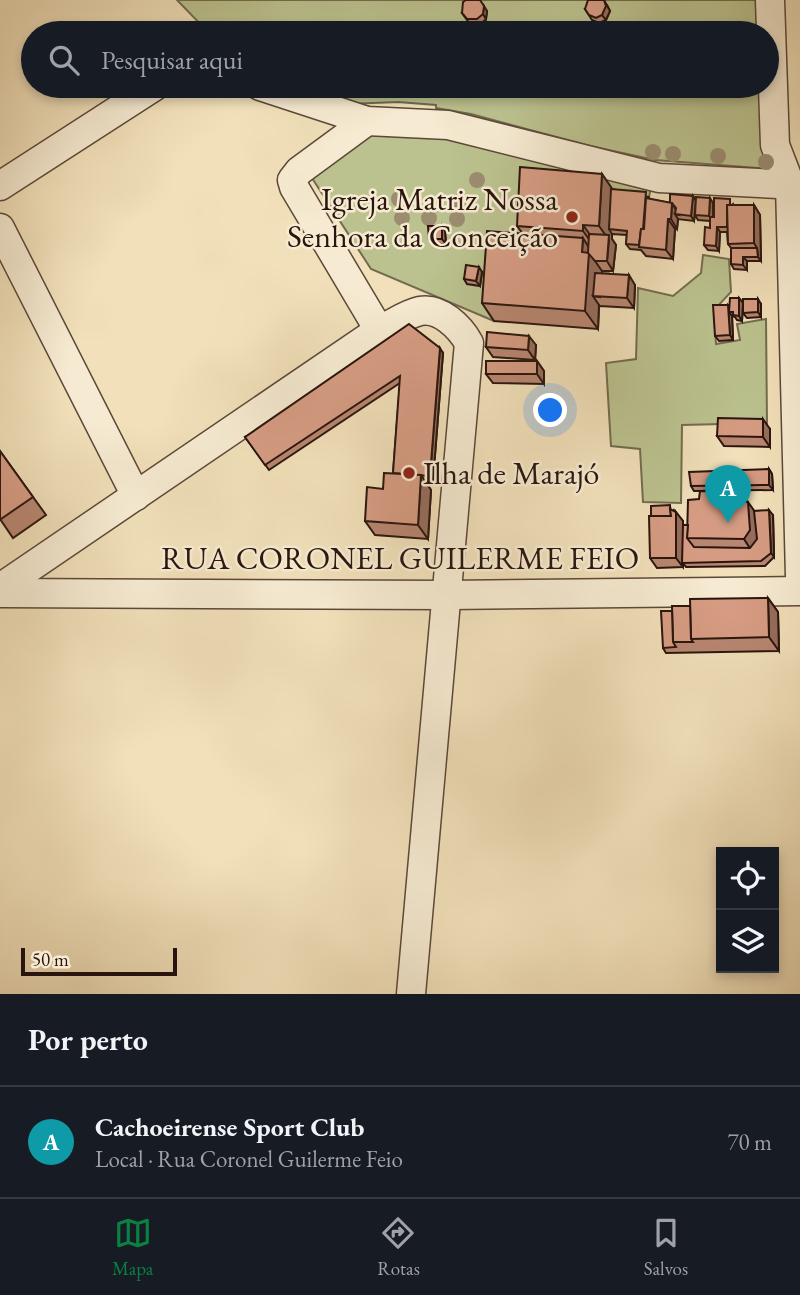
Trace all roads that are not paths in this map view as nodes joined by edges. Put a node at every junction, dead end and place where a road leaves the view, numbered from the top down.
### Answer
1 (770, 0) edge
2 (771, 21) edge
3 (136, 98) edge
4 (297, 98) edge
5 (773, 98) edge
6 (367, 121) junction
7 (795, 185) edge
8 (0, 186) edge
9 (0, 228) edge
10 (379, 330) junction
11 (136, 496) junction
12 (800, 577) edge
13 (0, 591) edge
14 (800, 591) edge
15 (448, 595) junction
16 (411, 994) edge

1 - 2 street
3 - 8 street
4 - 6 street
5 - 7 street
6 - 7 street
6 - 10 street
7 - 12 street
9 - 11 street
10 - 11 street
10 - 15 street
11 - 13 street
13 - 15 street, RUA CORONEL GUILERME FEIO
14 - 15 street, RUA CORONEL GUILERME FEIO
15 - 16 street

